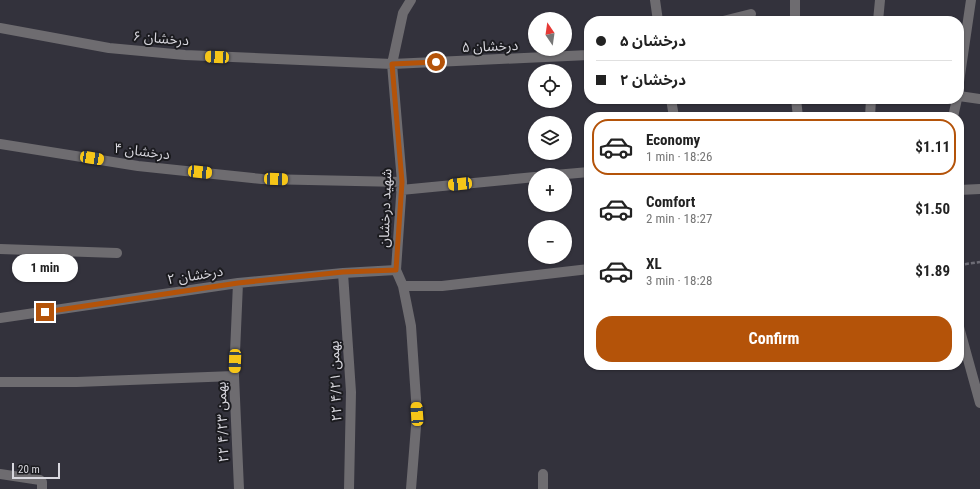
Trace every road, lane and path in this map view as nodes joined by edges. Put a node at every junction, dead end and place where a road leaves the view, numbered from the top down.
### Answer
1 (410, 0) edge
2 (655, 0) edge
3 (795, 0) edge
4 (880, 0) edge
5 (971, 0) edge
6 (751, 14) dead end
7 (657, 16) edge
8 (743, 16) edge
9 (794, 16) edge
10 (878, 16) edge
11 (0, 28) edge
12 (964, 48) edge
13 (584, 55) edge
14 (392, 64) junction
15 (964, 97) edge
16 (980, 99) edge
17 (0, 144) edge
18 (584, 172) edge
19 (572, 174) edge
20 (528, 177) edge
21 (401, 186) junction
22 (980, 189) edge
23 (964, 190) edge
24 (0, 249) edge
25 (116, 253) dead end
26 (980, 262) edge
27 (964, 264) edge
28 (396, 270) junction
29 (584, 271) edge
30 (343, 272) junction
31 (238, 283) junction
32 (403, 286) junction
33 (0, 318) edge
34 (964, 345) edge
35 (234, 376) junction
36 (0, 382) edge
37 (980, 403) edge
38 (0, 474) edge
39 (543, 474) dead end
40 (42, 486) edge
41 (238, 489) edge
42 (349, 489) edge
43 (412, 489) edge
44 (543, 489) edge

1 - 14 street, شهید درخشان
2 - 7 street
3 - 9 street
4 - 10 street
5 - 12 street
6 - 8 street
11 - 14 street, درخشان ۶
13 - 14 street, درخشان ۵
14 - 21 street, شهید درخشان
15 - 16 street
17 - 21 street, درخشان ۴
18 - 19 street
20 - 21 street, درخشان ۴
21 - 28 street, شهید درخشان
22 - 23 street
24 - 25 street
26 - 27 path
28 - 30 street, درخشان ۲
28 - 32 street, شهید درخشان
29 - 32 street
30 - 31 street, درخشان ۲
30 - 42 street, ۲۲ بهمن ۴/۲۱
31 - 33 street, درخشان ۲
31 - 35 street, ۲۲ بهمن ۴/۲۳
32 - 43 street, شهید درخشان
34 - 37 street
35 - 36 street
35 - 41 street, ۲۲ بهمن ۴/۲۳
38 - 40 street
39 - 44 street

